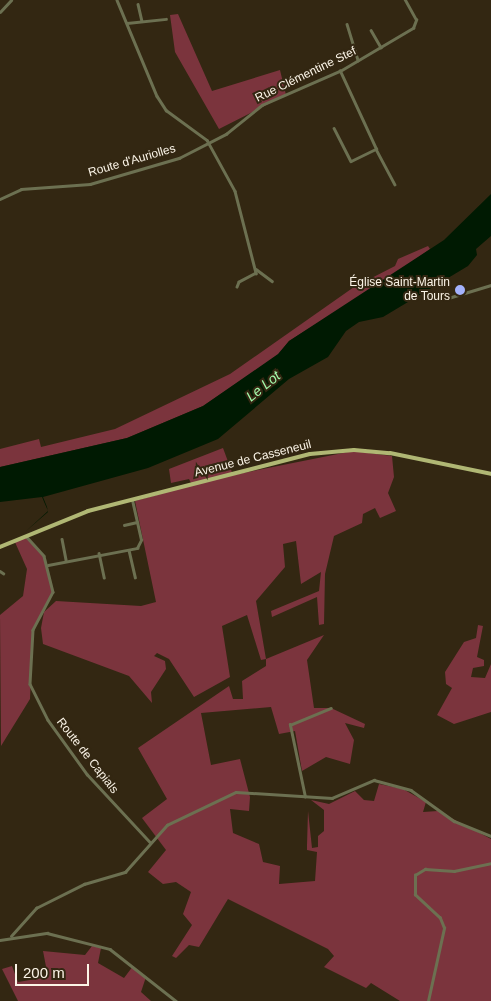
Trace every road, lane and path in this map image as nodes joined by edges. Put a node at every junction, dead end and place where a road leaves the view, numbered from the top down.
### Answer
1 (11, 0) edge
2 (118, 0) edge
3 (405, 0) edge
4 (138, 4) dead end
5 (0, 12) edge
6 (166, 19) dead end
7 (142, 21) junction
8 (127, 23) junction
9 (347, 24) dead end
10 (371, 30) dead end
11 (380, 47) junction
12 (358, 60) junction
13 (340, 71) junction
14 (334, 128) dead end
15 (208, 140) junction
16 (376, 149) junction
17 (395, 184) dead end
18 (0, 199) edge
19 (256, 269) junction
20 (272, 281) dead end
21 (491, 285) edge
22 (237, 288) dead end
23 (445, 299) dead end
24 (491, 474) edge
25 (132, 499) junction
26 (137, 522) junction
27 (124, 525) dead end
28 (26, 535) junction
29 (62, 539) dead end
30 (0, 547) edge
31 (129, 550) junction
32 (99, 553) junction
33 (66, 560) junction
34 (48, 565) junction
35 (135, 577) dead end
36 (104, 578) dead end
37 (331, 708) dead end
38 (305, 797) junction
39 (491, 836) edge
40 (150, 842) junction
41 (491, 863) edge
42 (11, 936) junction
43 (0, 940) edge
44 (176, 1001) edge
45 (428, 1001) edge

1 - 5 street
2 - 8 street
3 - 11 street, Rue Clémentine Stef
4 - 7 street
6 - 7 street
7 - 8 street
8 - 15 street
9 - 12 street
10 - 11 street
11 - 12 street, Rue Clémentine Stef
12 - 13 street, Rue Clémentine Stef
13 - 15 street, Rue Clémentine Stef
13 - 16 street
14 - 16 street
15 - 18 street, Route d'Auriolles
15 - 19 street
16 - 17 street
19 - 20 street
19 - 22 street
21 - 23 street
24 - 25 main road, Avenue de Casseneuil
25 - 26 street
25 - 28 main road, Avenue de Casseneuil
26 - 27 street
26 - 31 street
28 - 30 main road, Avenue de Casseneuil
28 - 34 street, Route de Capials
29 - 33 street
31 - 32 street
31 - 35 street
32 - 33 street
32 - 36 street
33 - 34 street
34 - 40 street, Route de Capials
37 - 38 street
38 - 39 street
38 - 40 street
40 - 42 street
41 - 45 street
42 - 43 street
42 - 44 street

